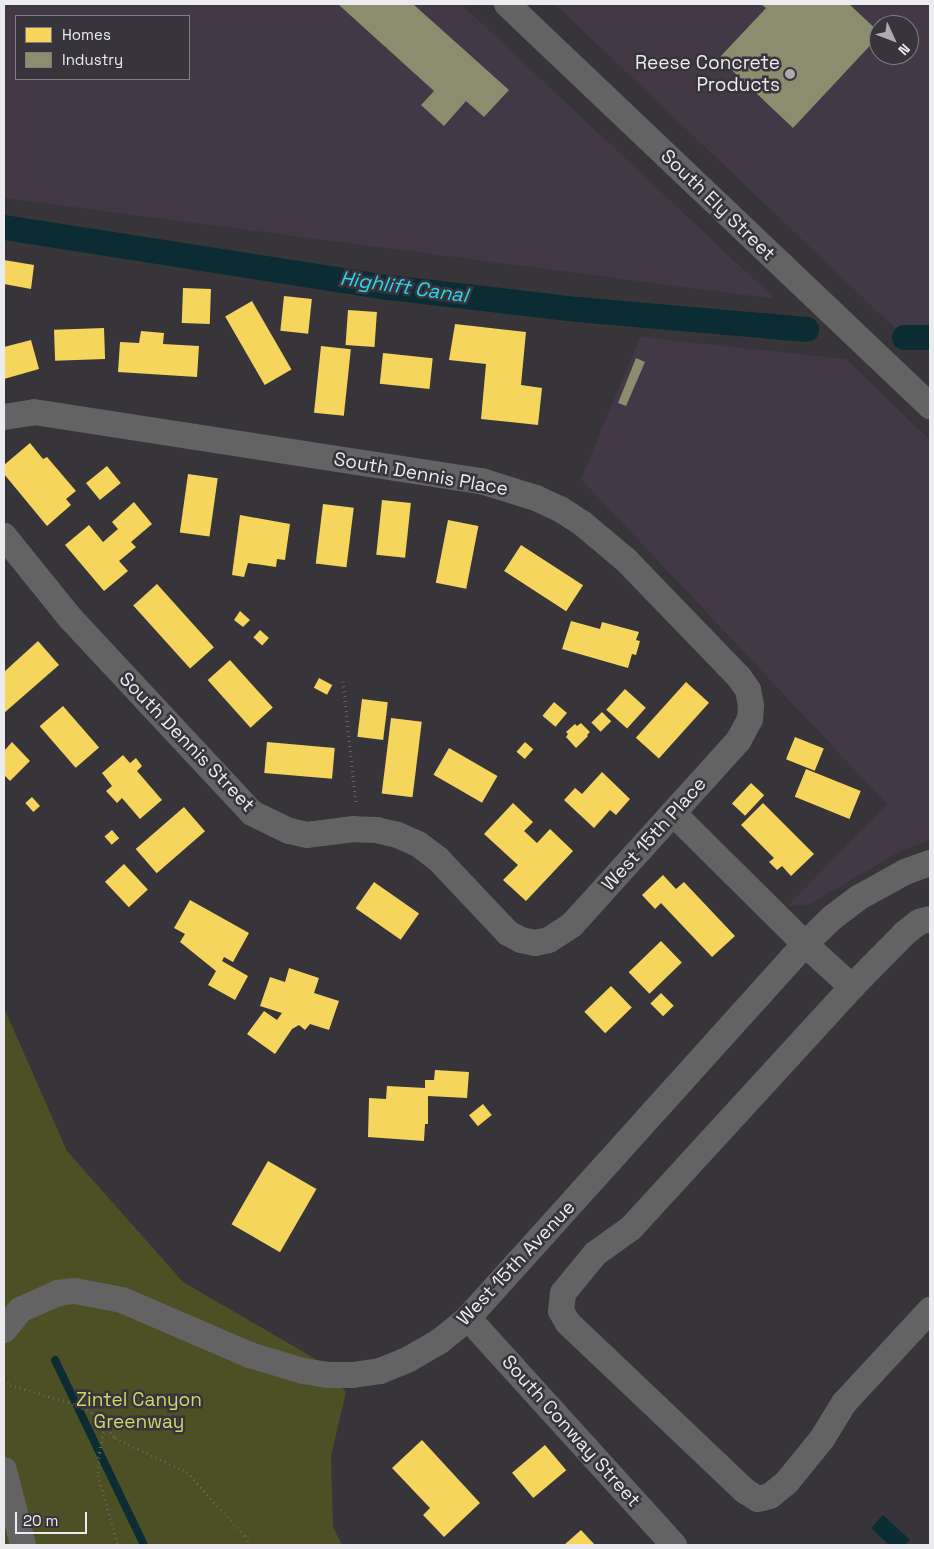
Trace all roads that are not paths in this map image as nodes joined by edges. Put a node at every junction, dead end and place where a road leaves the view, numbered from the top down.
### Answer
1 (507, 4) edge
2 (930, 406) edge
3 (4, 417) edge
4 (4, 536) edge
5 (751, 706) joint
6 (674, 813) junction
7 (930, 863) edge
8 (930, 919) edge
9 (535, 943) joint
10 (805, 944) junction
11 (852, 987) junction
12 (930, 1310) edge
13 (468, 1318) junction
14 (4, 1330) edge
15 (4, 1470) edge
16 (23, 1545) edge
17 (674, 1545) edge

1 - 2 street, South Ely Street
3 - 5 street, South Dennis Place
4 - 9 street, South Dennis Street
5 - 6 street, West 15th Place
6 - 9 street, West 15th Place
6 - 10 street
7 - 10 street, West 15th Avenue
8 - 11 street
10 - 11 street
10 - 13 street, West 15th Avenue
11 - 12 street
13 - 14 street, West 15th Avenue
13 - 17 street, South Conway Street
15 - 16 street

